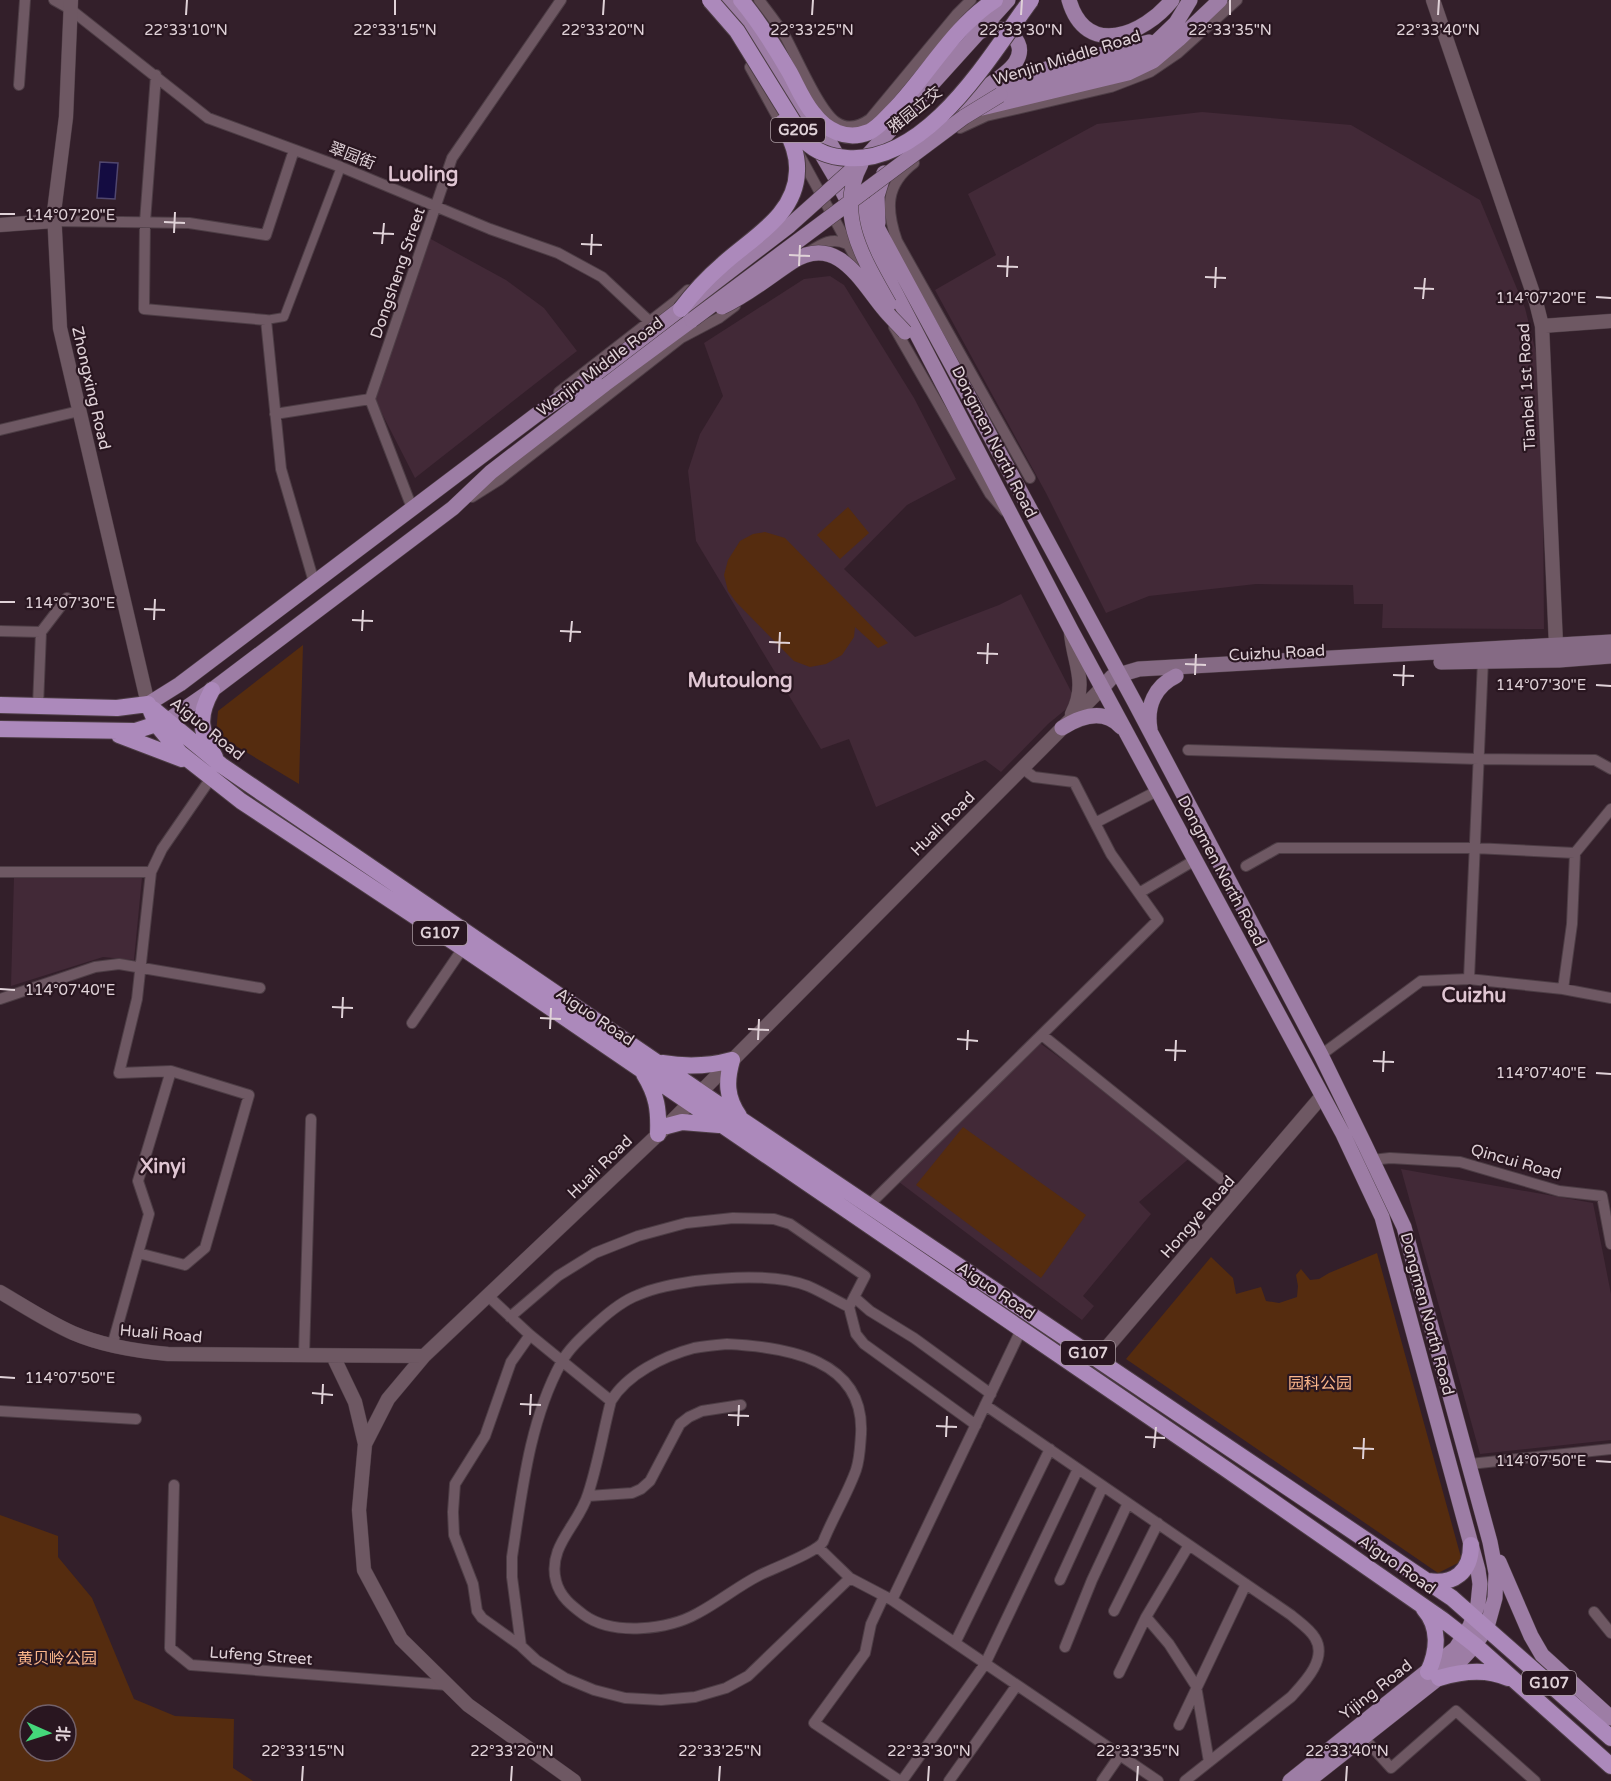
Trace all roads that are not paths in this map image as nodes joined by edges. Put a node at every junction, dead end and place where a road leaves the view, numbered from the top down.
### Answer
1 (24, 0) edge
2 (54, 0) edge
3 (561, 0) edge
4 (700, 0) edge
5 (710, 0) edge
6 (723, 0) edge
7 (741, 0) edge
8 (759, 0) edge
9 (971, 0) edge
10 (995, 0) edge
11 (1008, 0) edge
12 (1031, 0) edge
13 (1069, 0) edge
14 (1172, 0) edge
15 (1190, 0) edge
16 (1220, 0) edge
17 (1237, 0) edge
18 (1433, 0) edge
19 (70, 4) edge
20 (978, 33) junction
21 (1172, 37) junction
22 (759, 66) junction
23 (156, 75) junction
24 (20, 85) dead end
25 (993, 91) junction
26 (813, 113) junction
27 (938, 123) junction
28 (294, 150) junction
29 (866, 157) junction
30 (341, 167) junction
31 (807, 172) junction
32 (437, 206) junction
33 (54, 221) junction
34 (145, 222) junction
35 (0, 225) edge
36 (878, 229) junction
37 (848, 244) junction
38 (686, 314) junction
39 (266, 320) junction
40 (649, 321) junction
41 (1611, 321) edge
42 (1542, 326) junction
43 (901, 331) junction
44 (601, 378) junction
45 (370, 399) junction
46 (79, 411) junction
47 (958, 411) junction
48 (275, 414) junction
49 (536, 416) junction
50 (0, 430) edge
51 (1030, 478) dead end
52 (412, 508) junction
53 (453, 508) junction
54 (1017, 525) junction
55 (314, 582) junction
56 (67, 598) dead end
57 (1071, 630) junction
58 (0, 631) edge
59 (41, 632) junction
60 (1611, 642) edge
61 (1556, 645) junction
62 (1611, 656) edge
63 (1483, 660) junction
64 (1120, 676) junction
65 (1176, 676) junction
66 (1102, 688) junction
67 (212, 690) junction
68 (0, 705) edge
69 (148, 705) junction
70 (38, 706) junction
71 (162, 723) junction
72 (1065, 724) junction
73 (0, 729) edge
74 (1125, 730) junction
75 (1150, 731) junction
76 (110, 732) junction
77 (1188, 750) dead end
78 (1478, 759) junction
79 (190, 762) junction
80 (1022, 768) junction
81 (1611, 769) edge
82 (216, 772) junction
83 (1157, 791) junction
84 (1611, 809) edge
85 (1095, 823) junction
86 (1474, 848) junction
87 (1575, 853) junction
88 (1195, 860) junction
89 (1246, 866) dead end
90 (0, 872) edge
91 (151, 872) junction
92 (1139, 893) junction
93 (463, 948) junction
94 (141, 968) junction
95 (1469, 979) junction
96 (260, 988) dead end
97 (1563, 989) junction
98 (1611, 998) edge
99 (0, 999) edge
100 (412, 1023) dead end
101 (1042, 1035) junction
102 (1322, 1055) junction
103 (732, 1060) junction
104 (657, 1062) junction
105 (171, 1071) junction
106 (642, 1071) junction
107 (1322, 1096) junction
108 (695, 1098) junction
109 (311, 1119) dead end
110 (742, 1119) junction
111 (721, 1125) junction
112 (663, 1130) junction
113 (1372, 1160) junction
114 (1240, 1194) junction
115 (869, 1205) junction
116 (1611, 1244) edge
117 (138, 1253) junction
118 (0, 1292) edge
119 (488, 1296) junction
120 (854, 1297) junction
121 (849, 1307) junction
122 (510, 1317) junction
123 (1021, 1330) junction
124 (530, 1335) junction
125 (112, 1346) junction
126 (304, 1356) junction
127 (333, 1356) junction
128 (424, 1356) junction
129 (1097, 1359) junction
130 (561, 1362) junction
131 (991, 1394) junction
132 (611, 1401) junction
133 (741, 1405) dead end
134 (985, 1405) junction
135 (0, 1411) edge
136 (136, 1419) dead end
137 (976, 1425) junction
138 (365, 1444) junction
139 (1050, 1449) junction
140 (1611, 1449) edge
141 (1470, 1464) junction
142 (1078, 1469) junction
143 (174, 1485) dead end
144 (1103, 1486) junction
145 (588, 1496) junction
146 (1128, 1503) junction
147 (1158, 1523) junction
148 (1490, 1542) junction
149 (1189, 1545) junction
150 (1471, 1545) junction
151 (819, 1548) junction
152 (850, 1578) junction
153 (1060, 1580) dead end
154 (1427, 1581) junction
155 (1246, 1584) junction
156 (888, 1598) junction
157 (1420, 1604) junction
158 (1114, 1611) dead end
159 (1594, 1612) dead end
160 (1146, 1617) junction
161 (1480, 1622) junction
162 (1611, 1634) edge
163 (1470, 1640) junction
164 (955, 1643) junction
165 (521, 1646) junction
166 (1065, 1647) dead end
167 (986, 1664) junction
168 (1119, 1673) dead end
169 (1433, 1675) junction
170 (1517, 1683) junction
171 (447, 1685) junction
172 (1017, 1685) junction
173 (1196, 1686) junction
174 (1611, 1718) edge
175 (1179, 1725) dead end
176 (1363, 1737) junction
177 (1611, 1738) edge
178 (1120, 1755) junction
179 (1209, 1762) junction
180 (1611, 1766) edge
181 (574, 1781) edge
182 (901, 1781) edge
183 (949, 1781) edge
184 (1102, 1781) edge
185 (1158, 1781) edge
186 (1185, 1781) edge
187 (1290, 1781) edge
188 (1308, 1781) edge
189 (1535, 1781) edge

1 - 24 street
2 - 19 street, 翠园街
3 - 32 street, Dongsheng Street
4 - 31 street
5 - 22 highway, 雅园立交 / G205, bridge
6 - 47 main road, Dongmen North Road
7 - 26 highway, G205
8 - 9 street
10 - 26 highway, 雅园立交 / G205
11 - 20 main road, Wenjin Middle Road
12 - 27 highway, 雅园立交 / G205, bridge
13 - 14 main road
15 - 21 main road
16 - 21 main road, Wenjin Middle Road
17 - 51 street
18 - 42 street, Tianbei 1st Road
19 - 23 street, 翠园街
19 - 33 street, Zhongxing Road
20 - 25 main road
20 - 29 main road, Wenjin Middle Road
21 - 25 main road
21 - 25 main road, Wenjin Middle Road
21 - 27 main road
22 - 27 highway, 雅园立交 / G205, bridge
22 - 38 highway, bridge
23 - 28 street, 翠园街
23 - 34 street
25 - 27 main road, bridge
25 - 38 main road, Wenjin Middle Road, bridge
26 - 36 main road, Dongmen North Road
27 - 36 main road
28 - 30 street, 翠园街
28 - 34 street
29 - 38 main road, Wenjin Middle Road, bridge
29 - 43 main road, bridge
30 - 32 street, 翠园街
30 - 39 street
31 - 37 street
31 - 40 street
32 - 40 street, 翠园街
32 - 45 street, Dongsheng Street
33 - 34 street
33 - 35 street
33 - 46 street, Zhongxing Road
34 - 39 street
36 - 64 main road, Dongmen North Road
37 - 43 street
37 - 53 street
38 - 43 main road, bridge
38 - 44 main road, Wenjin Middle Road, bridge
39 - 48 street
40 - 49 street
41 - 42 street
42 - 61 street, Tianbei 1st Road
43 - 47 main road
43 - 54 street
44 - 49 main road, Wenjin Middle Road
44 - 53 main road, Wenjin Middle Road
45 - 48 street
45 - 52 street
46 - 50 street
46 - 69 street, Zhongxing Road
47 - 54 main road, Dongmen North Road
48 - 55 street
49 - 52 main road, Wenjin Middle Road
52 - 55 main road, Wenjin Middle Road
53 - 67 main road, Wenjin Middle Road
54 - 57 main road, Dongmen North Road
55 - 69 main road, Wenjin Middle Road
56 - 59 street
57 - 66 main road, Dongmen North Road
57 - 72 street
58 - 59 street
59 - 70 street
60 - 61 main road, Cuizhu Road
61 - 64 main road, Cuizhu Road
62 - 63 main road, Cuizhu Road
63 - 65 main road, Cuizhu Road
63 - 78 street
64 - 65 main road, Cuizhu Road
64 - 66 main road
64 - 75 main road, Dongmen North Road
65 - 75 main road
66 - 72 street, Huali Road
66 - 74 main road, Dongmen North Road
67 - 71 main road, Wenjin Middle Road
67 - 82 highway
68 - 70 highway, Wenjin Middle Road
69 - 70 highway, Wenjin Middle Road
69 - 71 highway, Aiguo Road / G107
71 - 76 highway, Wenjin Middle Road
71 - 79 highway, Aiguo Road / G107
71 - 82 highway, Aiguo Road / G107
72 - 74 main road
72 - 80 street, Huali Road
73 - 76 highway, Wenjin Middle Road
74 - 83 main road, Dongmen North Road
75 - 102 main road, Dongmen North Road
76 - 79 highway
77 - 78 street
78 - 81 street
78 - 86 street
79 - 82 highway, Aiguo Road / G107
80 - 85 street
80 - 103 street, Huali Road
82 - 91 street
82 - 93 highway, Aiguo Road / G107
82 - 104 highway, Aiguo Road / G107
83 - 85 street
83 - 88 main road, Dongmen North Road
84 - 87 street
85 - 92 street
86 - 87 street
86 - 89 street
86 - 95 street
87 - 97 street
88 - 92 street
88 - 107 main road, Dongmen North Road
90 - 91 street
91 - 94 street
92 - 101 street
93 - 100 street
93 - 106 highway, Aiguo Road / G107
94 - 96 street
94 - 99 street
94 - 105 street
95 - 97 street
95 - 102 street
97 - 98 street
101 - 114 street
101 - 115 street
102 - 113 main road, Dongmen North Road
103 - 104 highway
103 - 108 street, Huali Road
103 - 110 highway
104 - 108 highway, Aiguo Road / G107
105 - 117 street
105 - 117 street
106 - 108 highway, Aiguo Road / G107
106 - 112 highway
107 - 114 street, Hongye Road
107 - 150 main road, Dongmen North Road
108 - 110 highway, Aiguo Road / G107
108 - 111 highway, Aiguo Road / G107
108 - 112 street, Huali Road
109 - 126 street
110 - 115 highway, Aiguo Road / G107
111 - 112 highway
111 - 123 highway, Aiguo Road / G107
112 - 119 street, Huali Road
113 - 116 street, Qincui Road
113 - 141 main road, Dongmen North Road
114 - 129 street, Hongye Road
115 - 129 highway, Aiguo Road / G107
117 - 125 street
118 - 125 street, Huali Road
119 - 122 street
119 - 128 street, Huali Road
120 - 121 street
120 - 122 street
120 - 131 street
121 - 130 street
121 - 137 street
122 - 124 street
123 - 131 street
123 - 157 highway, Aiguo Road / G107
124 - 130 street
124 - 165 street
125 - 126 street, Huali Road
126 - 127 street, Huali Road
127 - 128 street, Huali Road
127 - 138 street
128 - 138 street
129 - 154 highway, Aiguo Road / G107
130 - 132 street
130 - 165 street
131 - 134 street
132 - 145 street
132 - 151 street
133 - 145 street
134 - 137 street
134 - 139 street
135 - 136 street
137 - 156 street
138 - 171 street
139 - 142 street
139 - 164 street
140 - 141 street
141 - 148 main road, Dongmen North Road
142 - 144 street
142 - 167 street
143 - 171 street, Lufeng Street
144 - 146 street
144 - 153 street
145 - 151 street
146 - 147 street
146 - 166 street
147 - 149 street
147 - 158 street
148 - 161 main road, Dongmen North Road
148 - 174 main road
149 - 155 street
149 - 160 street
150 - 154 highway
150 - 161 main road, Dongmen North Road
151 - 152 street
152 - 156 street
152 - 165 street
154 - 161 highway, Aiguo Road / G107
155 - 173 street
155 - 179 street
156 - 164 street
156 - 182 street
157 - 163 highway, Aiguo Road / G107
157 - 169 highway
159 - 162 street
160 - 168 street
160 - 173 street
161 - 163 main road, Yijing Road
161 - 177 highway, Aiguo Road / G107
163 - 169 main road, Yijing Road
163 - 170 highway, Aiguo Road / G107
164 - 167 street
167 - 172 street
167 - 182 street
169 - 170 highway
169 - 176 main road, Yijing Road
169 - 187 main road, Yijing Road
170 - 180 highway, Aiguo Road / G107
171 - 181 street
172 - 178 street
172 - 183 street
173 - 175 street
173 - 179 street
176 - 188 main road, Yijing Road
176 - 189 street
178 - 184 street
178 - 185 street
179 - 186 street

